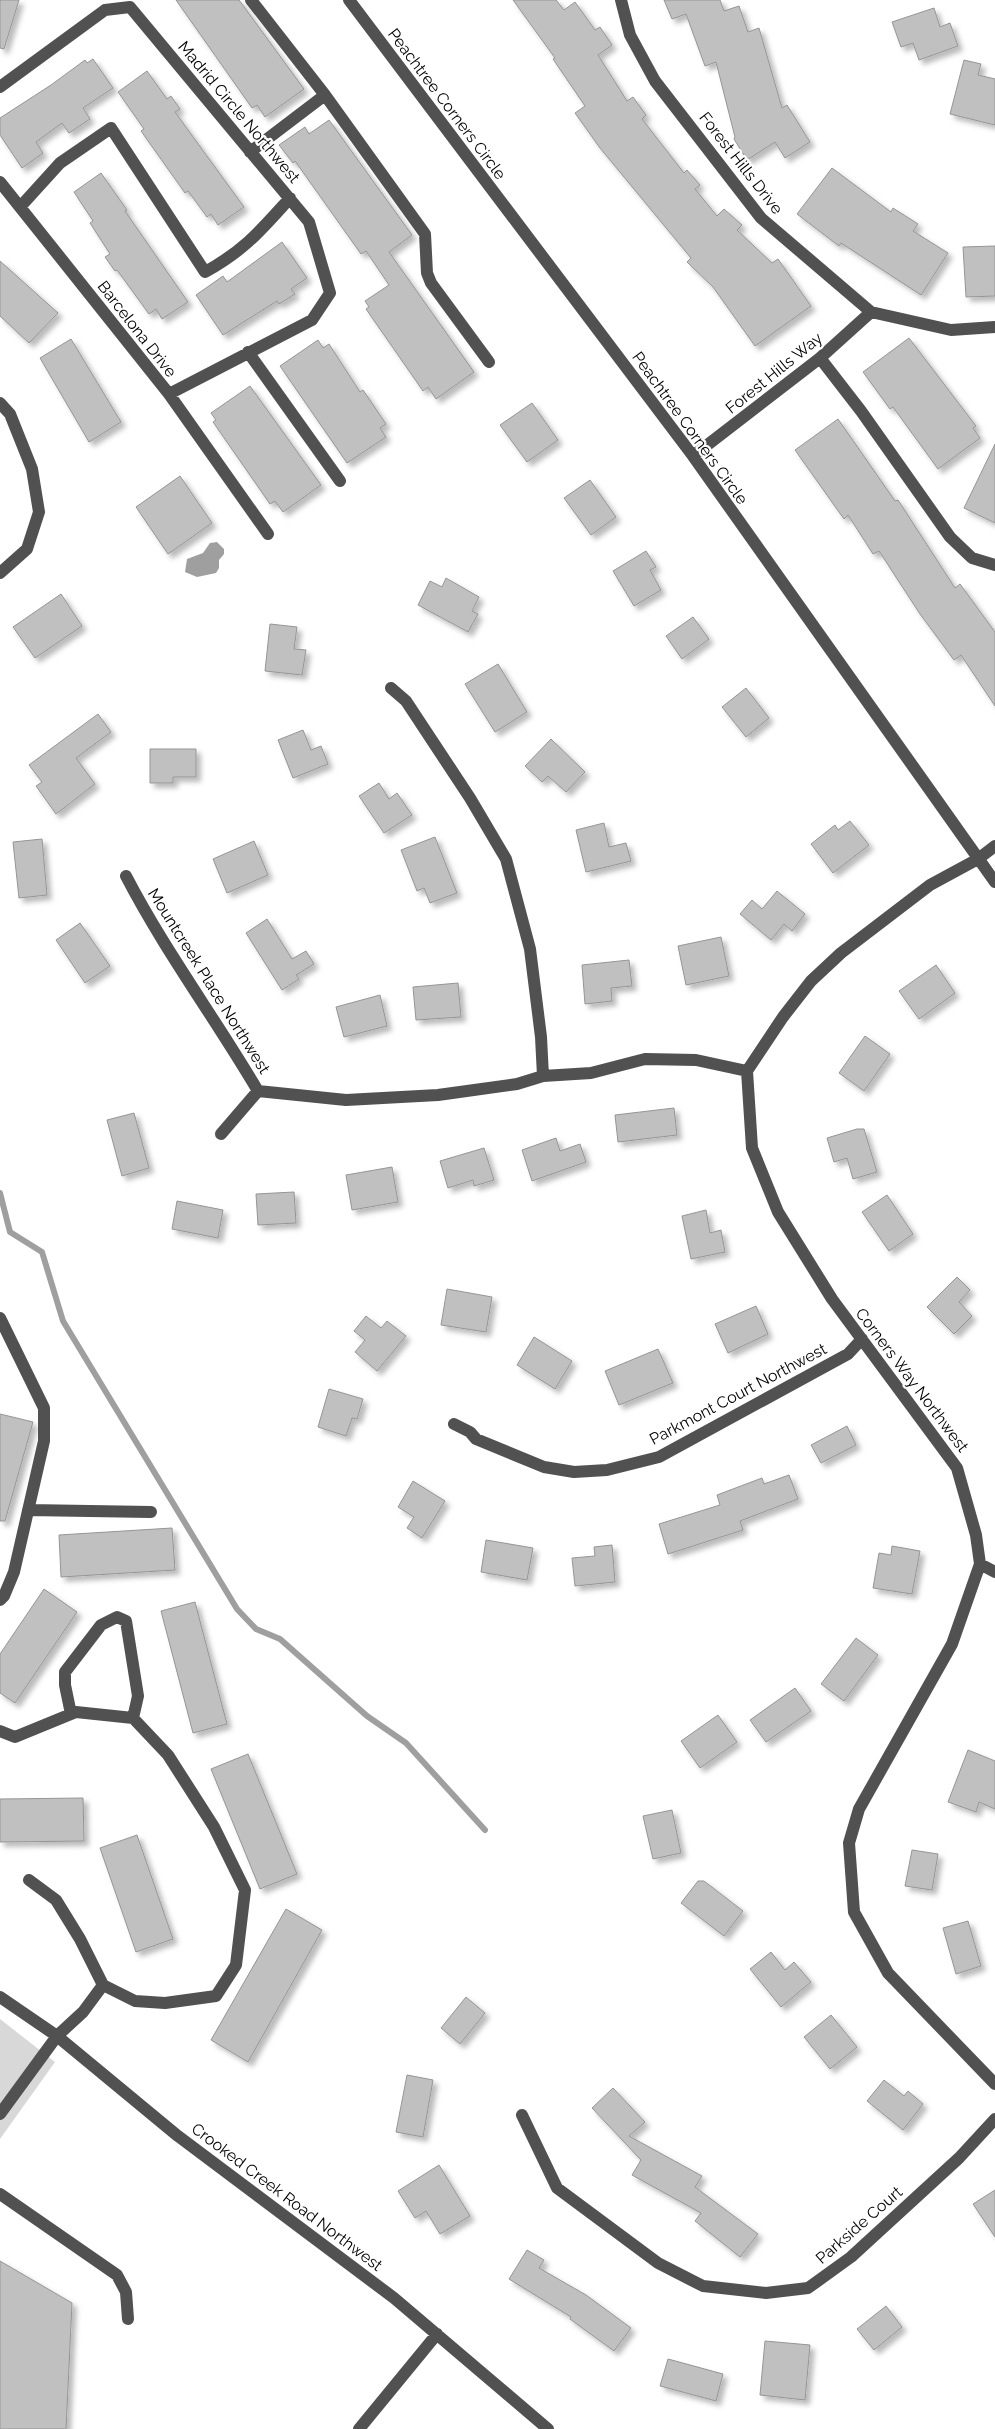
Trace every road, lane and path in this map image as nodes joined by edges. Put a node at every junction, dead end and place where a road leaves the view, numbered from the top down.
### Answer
1 (251, 0) edge
2 (349, 0) edge
3 (621, 0) edge
4 (0, 87) edge
5 (325, 95) junction
6 (250, 152) junction
7 (0, 182) edge
8 (290, 198) junction
9 (21, 206) junction
10 (871, 312) junction
11 (995, 327) edge
12 (248, 352) junction
13 (820, 358) junction
14 (489, 362) dead end
15 (168, 394) junction
16 (0, 403) edge
17 (693, 456) junction
18 (340, 481) dead end
19 (268, 534) dead end
20 (995, 565) edge
21 (0, 573) edge
22 (391, 688) dead end
23 (995, 846) edge
24 (978, 859) junction
25 (126, 876) dead end
26 (995, 882) edge
27 (747, 1071) junction
28 (543, 1076) junction
29 (258, 1091) junction
30 (221, 1134) dead end
31 (0, 1318) edge
32 (862, 1339) junction
33 (454, 1424) dead end
34 (28, 1510) junction
35 (150, 1512) dead end
36 (980, 1564) junction
37 (995, 1572) edge
38 (0, 1600) edge
39 (71, 1714) junction
40 (133, 1718) junction
41 (0, 1731) edge
42 (29, 1880) dead end
43 (103, 1985) junction
44 (0, 1997) edge
45 (57, 2036) junction
46 (995, 2084) edge
47 (0, 2114) edge
48 (522, 2114) dead end
49 (995, 2119) edge
50 (0, 2194) edge
51 (128, 2319) dead end
52 (437, 2334) junction
53 (359, 2429) edge
54 (548, 2429) edge

1 - 5 street
2 - 17 street, Peachtree Corners Circle
3 - 10 street, Forest Hills Drive
4 - 6 street, Madrid Circle Northwest
5 - 6 street
5 - 14 street
6 - 8 street, Madrid Circle Northwest
7 - 9 street, Barcelona Drive
8 - 9 street
8 - 12 street, Madrid Circle Northwest
9 - 15 street, Barcelona Drive
10 - 11 street, Forest Hills Drive
10 - 13 street, Forest Hills Way
12 - 15 street, Barcelona Drive
12 - 18 street
13 - 17 street, Forest Hills Way
13 - 20 street
15 - 19 street
16 - 21 street
17 - 24 street, Peachtree Corners Circle
22 - 28 street
23 - 24 street
24 - 26 street, Peachtree Corners Circle
24 - 27 street
25 - 29 street, Mountcreek Place Northwest
27 - 28 street, Mountcreek Place Northwest
27 - 32 street, Corners Way Northwest
28 - 29 street, Mountcreek Place Northwest
29 - 30 street
31 - 34 street
32 - 33 street, Parkmont Court Northwest
32 - 36 street, Corners Way Northwest
34 - 35 street
34 - 38 street
36 - 37 street
36 - 46 street, Corners Way Northwest
39 - 40 street
39 - 40 street
39 - 41 street
40 - 43 street
42 - 43 street
43 - 45 street
44 - 45 street, Crooked Creek Road Northwest
45 - 47 street
45 - 52 street, Crooked Creek Road Northwest
48 - 49 street, Parkside Court
50 - 51 street
52 - 53 street
52 - 54 street, Crooked Creek Road Northwest

